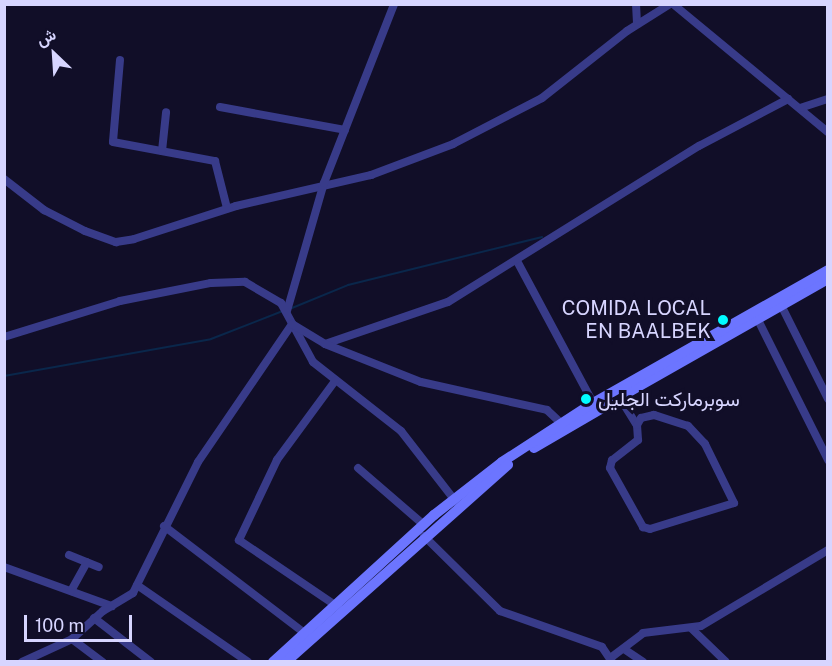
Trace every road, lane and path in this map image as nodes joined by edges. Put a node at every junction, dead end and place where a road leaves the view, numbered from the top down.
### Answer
1 (394, 4) edge
2 (636, 4) edge
3 (672, 4) edge
4 (637, 24) junction
5 (120, 60) dead end
6 (788, 99) junction
7 (828, 99) edge
8 (220, 107) dead end
9 (800, 108) junction
10 (166, 112) dead end
11 (345, 130) junction
12 (828, 132) edge
13 (162, 151) junction
14 (4, 179) edge
15 (324, 183) junction
16 (227, 208) junction
17 (517, 261) junction
18 (828, 270) edge
19 (828, 279) edge
20 (781, 306) junction
21 (287, 311) junction
22 (758, 320) junction
23 (292, 324) junction
24 (4, 336) edge
25 (325, 344) junction
26 (335, 381) junction
27 (828, 399) edge
28 (593, 403) junction
29 (624, 403) junction
30 (561, 423) junction
31 (637, 425) junction
32 (828, 460) edge
33 (358, 468) dead end
34 (454, 499) junction
35 (458, 515) junction
36 (423, 525) junction
37 (164, 526) junction
38 (428, 541) junction
39 (828, 550) edge
40 (69, 555) dead end
41 (87, 562) junction
42 (4, 567) edge
43 (99, 567) dead end
44 (137, 585) junction
45 (71, 591) junction
46 (112, 606) junction
47 (338, 607) junction
48 (94, 618) junction
49 (692, 629) junction
50 (306, 634) junction
51 (72, 639) junction
52 (624, 649) junction
53 (613, 659) edge
54 (22, 662) edge
55 (103, 662) edge
56 (151, 662) edge
57 (248, 662) edge
58 (273, 662) edge
59 (286, 662) edge
60 (643, 662) edge
61 (726, 662) edge

1 - 11 street
2 - 4 street
3 - 4 street
3 - 6 street
4 - 15 street
5 - 13 street
6 - 9 street
6 - 17 street
7 - 9 street
8 - 11 street
9 - 12 street
10 - 13 street
11 - 15 street
13 - 16 street
14 - 16 street
15 - 16 street
15 - 21 street
17 - 25 street
17 - 28 street
18 - 28 main road
19 - 20 main road
20 - 22 main road
20 - 27 street
21 - 23 street
21 - 24 street
22 - 29 main road
22 - 32 street
23 - 25 street
23 - 26 street
23 - 37 street
25 - 30 street
26 - 34 street
26 - 47 street
28 - 30 main road
29 - 31 street
29 - 35 main road
30 - 34 main road
31 - 31 street
33 - 36 street
34 - 35 street
34 - 36 main road
35 - 38 main road
36 - 38 street
36 - 47 main road
37 - 44 street
37 - 50 street
38 - 53 street
38 - 59 main road
39 - 49 street
40 - 41 street
41 - 43 street
41 - 45 street
42 - 45 street
44 - 46 street
44 - 57 street
45 - 46 street
46 - 48 street
47 - 50 main road
48 - 51 street
48 - 56 street
49 - 52 street
49 - 61 street
50 - 58 main road
51 - 54 street
51 - 55 street
52 - 53 street
52 - 60 street

